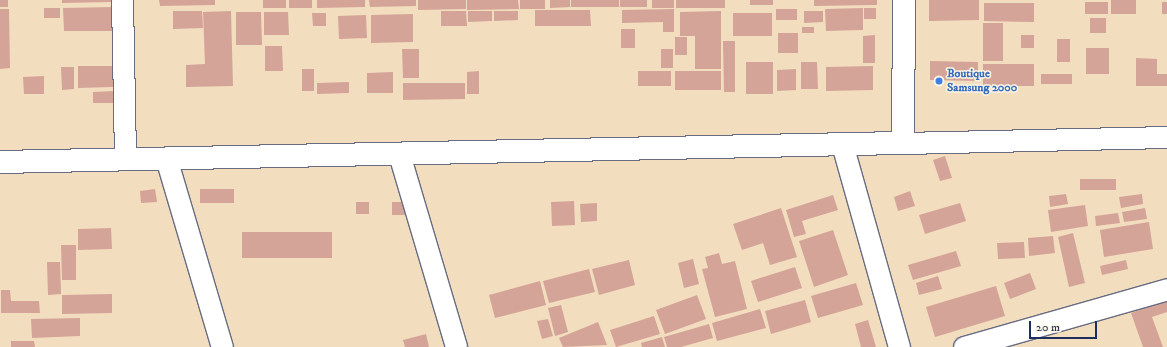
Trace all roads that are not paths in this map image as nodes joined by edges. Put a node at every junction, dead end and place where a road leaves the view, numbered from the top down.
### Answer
1 (122, 0) edge
2 (904, 0) edge
3 (1167, 137) edge
4 (903, 143) junction
5 (842, 144) junction
6 (399, 154) junction
7 (166, 158) junction
8 (125, 159) junction
9 (0, 162) edge
10 (1167, 289) edge
11 (222, 347) edge
12 (456, 347) edge
13 (900, 347) edge
14 (964, 347) edge

1 - 8 street
2 - 4 street
3 - 4 street
4 - 5 street
5 - 6 street
5 - 13 street
6 - 7 street
6 - 12 street
7 - 8 street
7 - 11 street
8 - 9 street
10 - 14 street

